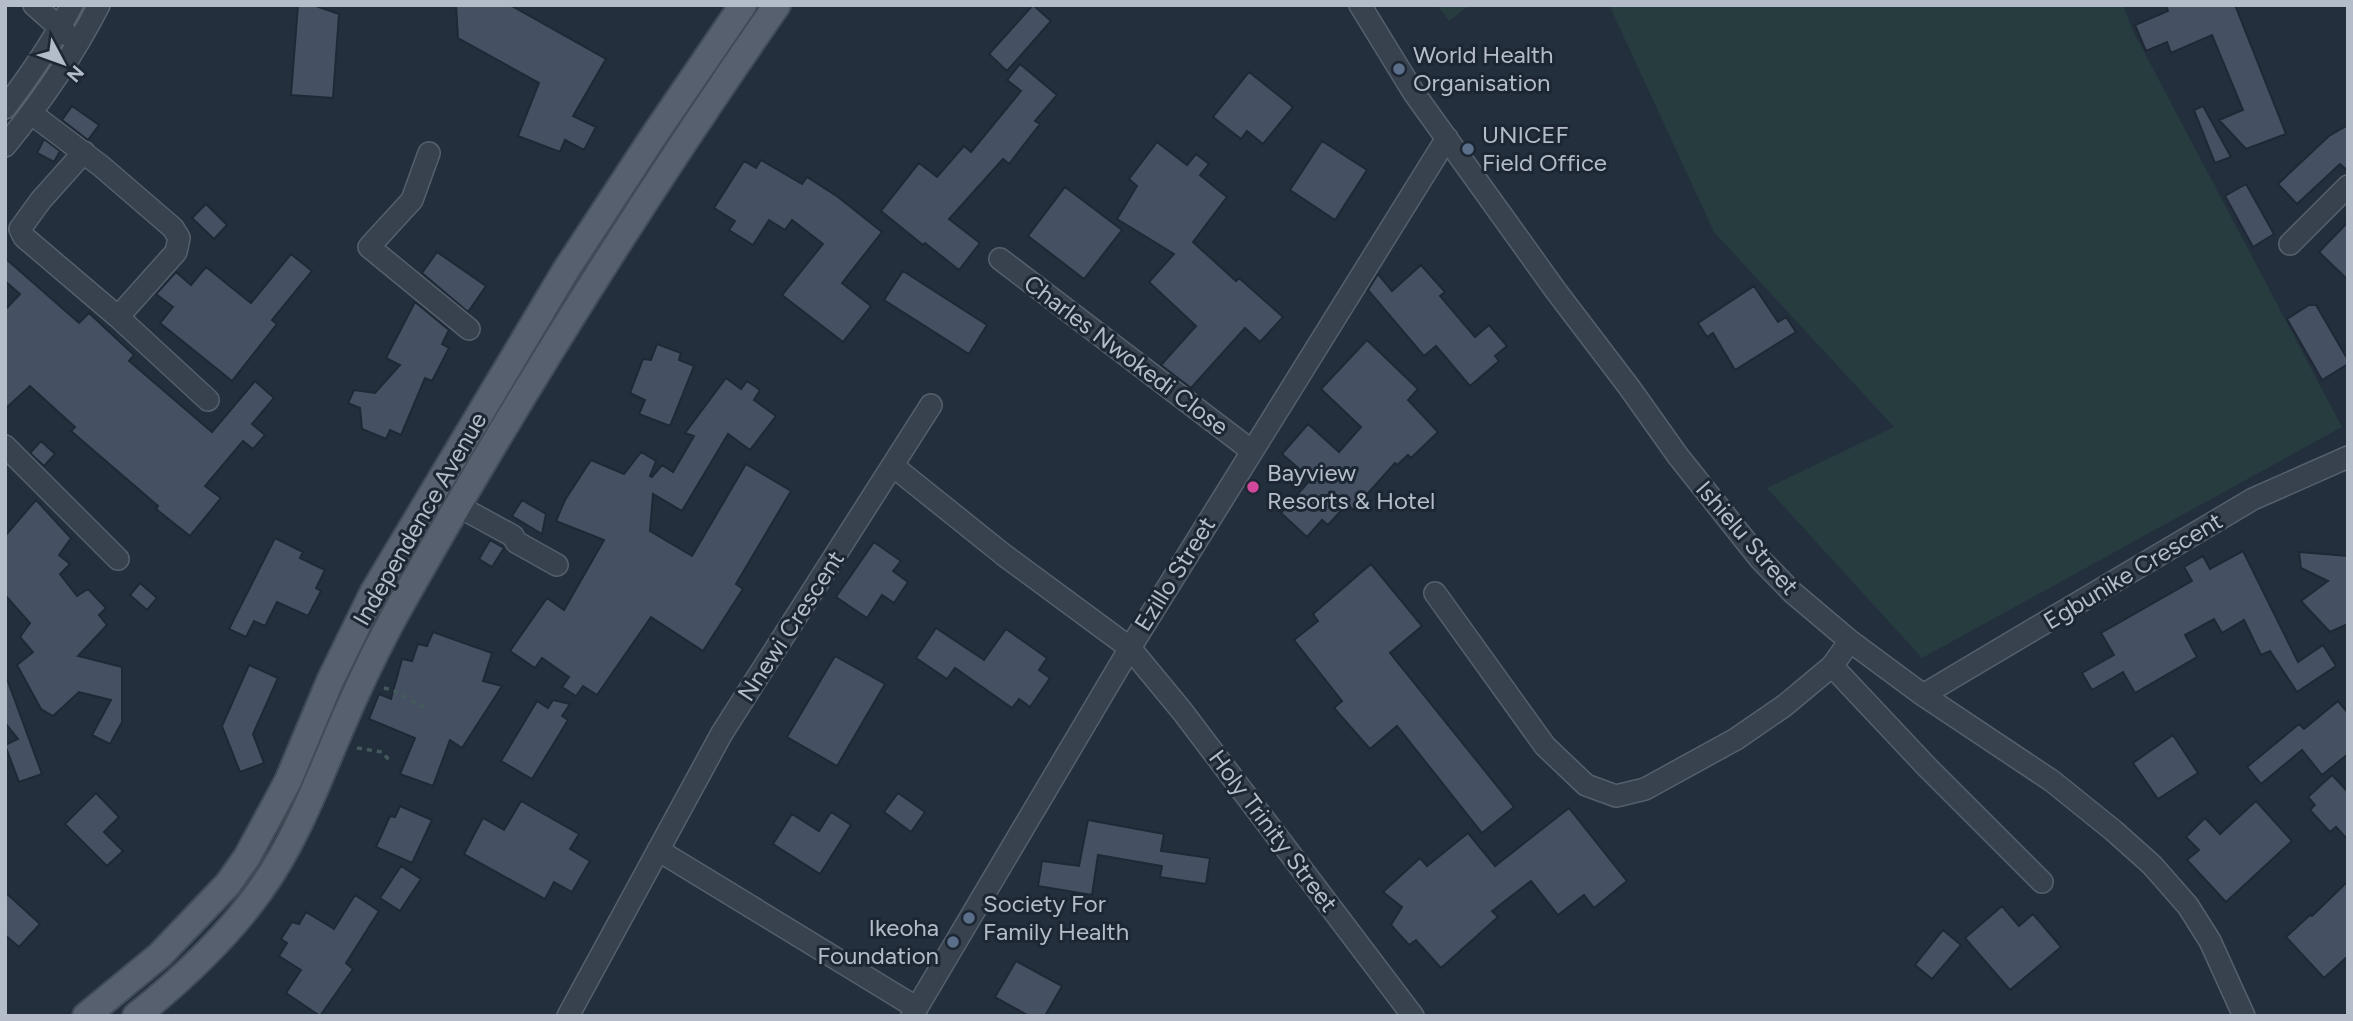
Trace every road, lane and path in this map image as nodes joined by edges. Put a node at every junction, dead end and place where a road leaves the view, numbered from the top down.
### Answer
1 (34, 5) edge
2 (72, 5) edge
3 (99, 5) edge
4 (743, 5) edge
5 (778, 5) edge
6 (1360, 5) edge
7 (60, 29) junction
8 (78, 43) junction
9 (5, 108) edge
10 (32, 114) junction
11 (1447, 138) junction
12 (5, 146) edge
13 (84, 152) junction
14 (429, 153) dead end
15 (2348, 186) edge
16 (2290, 244) dead end
17 (1000, 259) dead end
18 (566, 270) junction
19 (590, 286) junction
20 (118, 317) junction
21 (469, 328) dead end
22 (208, 400) dead end
23 (931, 405) dead end
24 (5, 446) edge
25 (1252, 451) junction
26 (2348, 457) edge
27 (893, 466) junction
28 (457, 506) junction
29 (118, 559) dead end
30 (557, 565) dead end
31 (373, 593) junction
32 (1435, 593) dead end
33 (398, 608) junction
34 (1850, 641) junction
35 (1130, 648) junction
36 (1832, 666) junction
37 (362, 681) junction
38 (1923, 695) junction
39 (426, 709) dead end
40 (335, 741) junction
41 (390, 761) dead end
42 (288, 781) junction
43 (312, 795) junction
44 (658, 850) junction
45 (2042, 882) dead end
46 (203, 912) junction
47 (228, 932) junction
48 (128, 982) junction
49 (142, 1011) edge
50 (914, 1012) edge
51 (86, 1016) edge
52 (568, 1016) edge
53 (1413, 1016) edge
54 (2244, 1016) edge

1 - 7 street
2 - 7 street
3 - 8 street
4 - 18 main road, Independence Avenue
5 - 19 main road, Independence Avenue
6 - 11 street, Ishielu Street
7 - 8 street
7 - 9 street
8 - 10 street
10 - 12 street
10 - 13 street
11 - 25 street, Ezillo Street
11 - 34 street, Ishielu Street
13 - 20 street
13 - 20 street
14 - 21 street
15 - 16 street
17 - 25 street, Charles Nwokedi Close
18 - 19 main road
18 - 31 main road, Independence Avenue
19 - 28 main road, Independence Avenue
20 - 22 street
23 - 27 street, Nnewi Crescent
24 - 29 street
25 - 35 street, Ezillo Street
26 - 38 street, Egbunike Crescent
27 - 35 street, Holy Trinity Street
27 - 44 street, Nnewi Crescent
28 - 30 street
28 - 33 main road, Independence Avenue
31 - 33 main road
31 - 42 main road, Independence Avenue
32 - 36 street
33 - 37 main road, Independence Avenue
34 - 36 street
34 - 38 street, Ishielu Street
35 - 50 street, Ezillo Street
35 - 53 street, Holy Trinity Street
36 - 45 street
37 - 39 path
37 - 40 main road, Independence Avenue
38 - 54 street, Ishielu Street
40 - 41 path
40 - 43 main road, Independence Avenue
42 - 43 main road
42 - 46 main road, Independence Avenue
43 - 47 main road, Independence Avenue
44 - 50 street
44 - 52 street, Nnewi Crescent
46 - 47 main road
46 - 48 main road, Independence Avenue
47 - 49 main road, Independence Avenue
48 - 49 main road
48 - 51 main road, Independence Avenue

